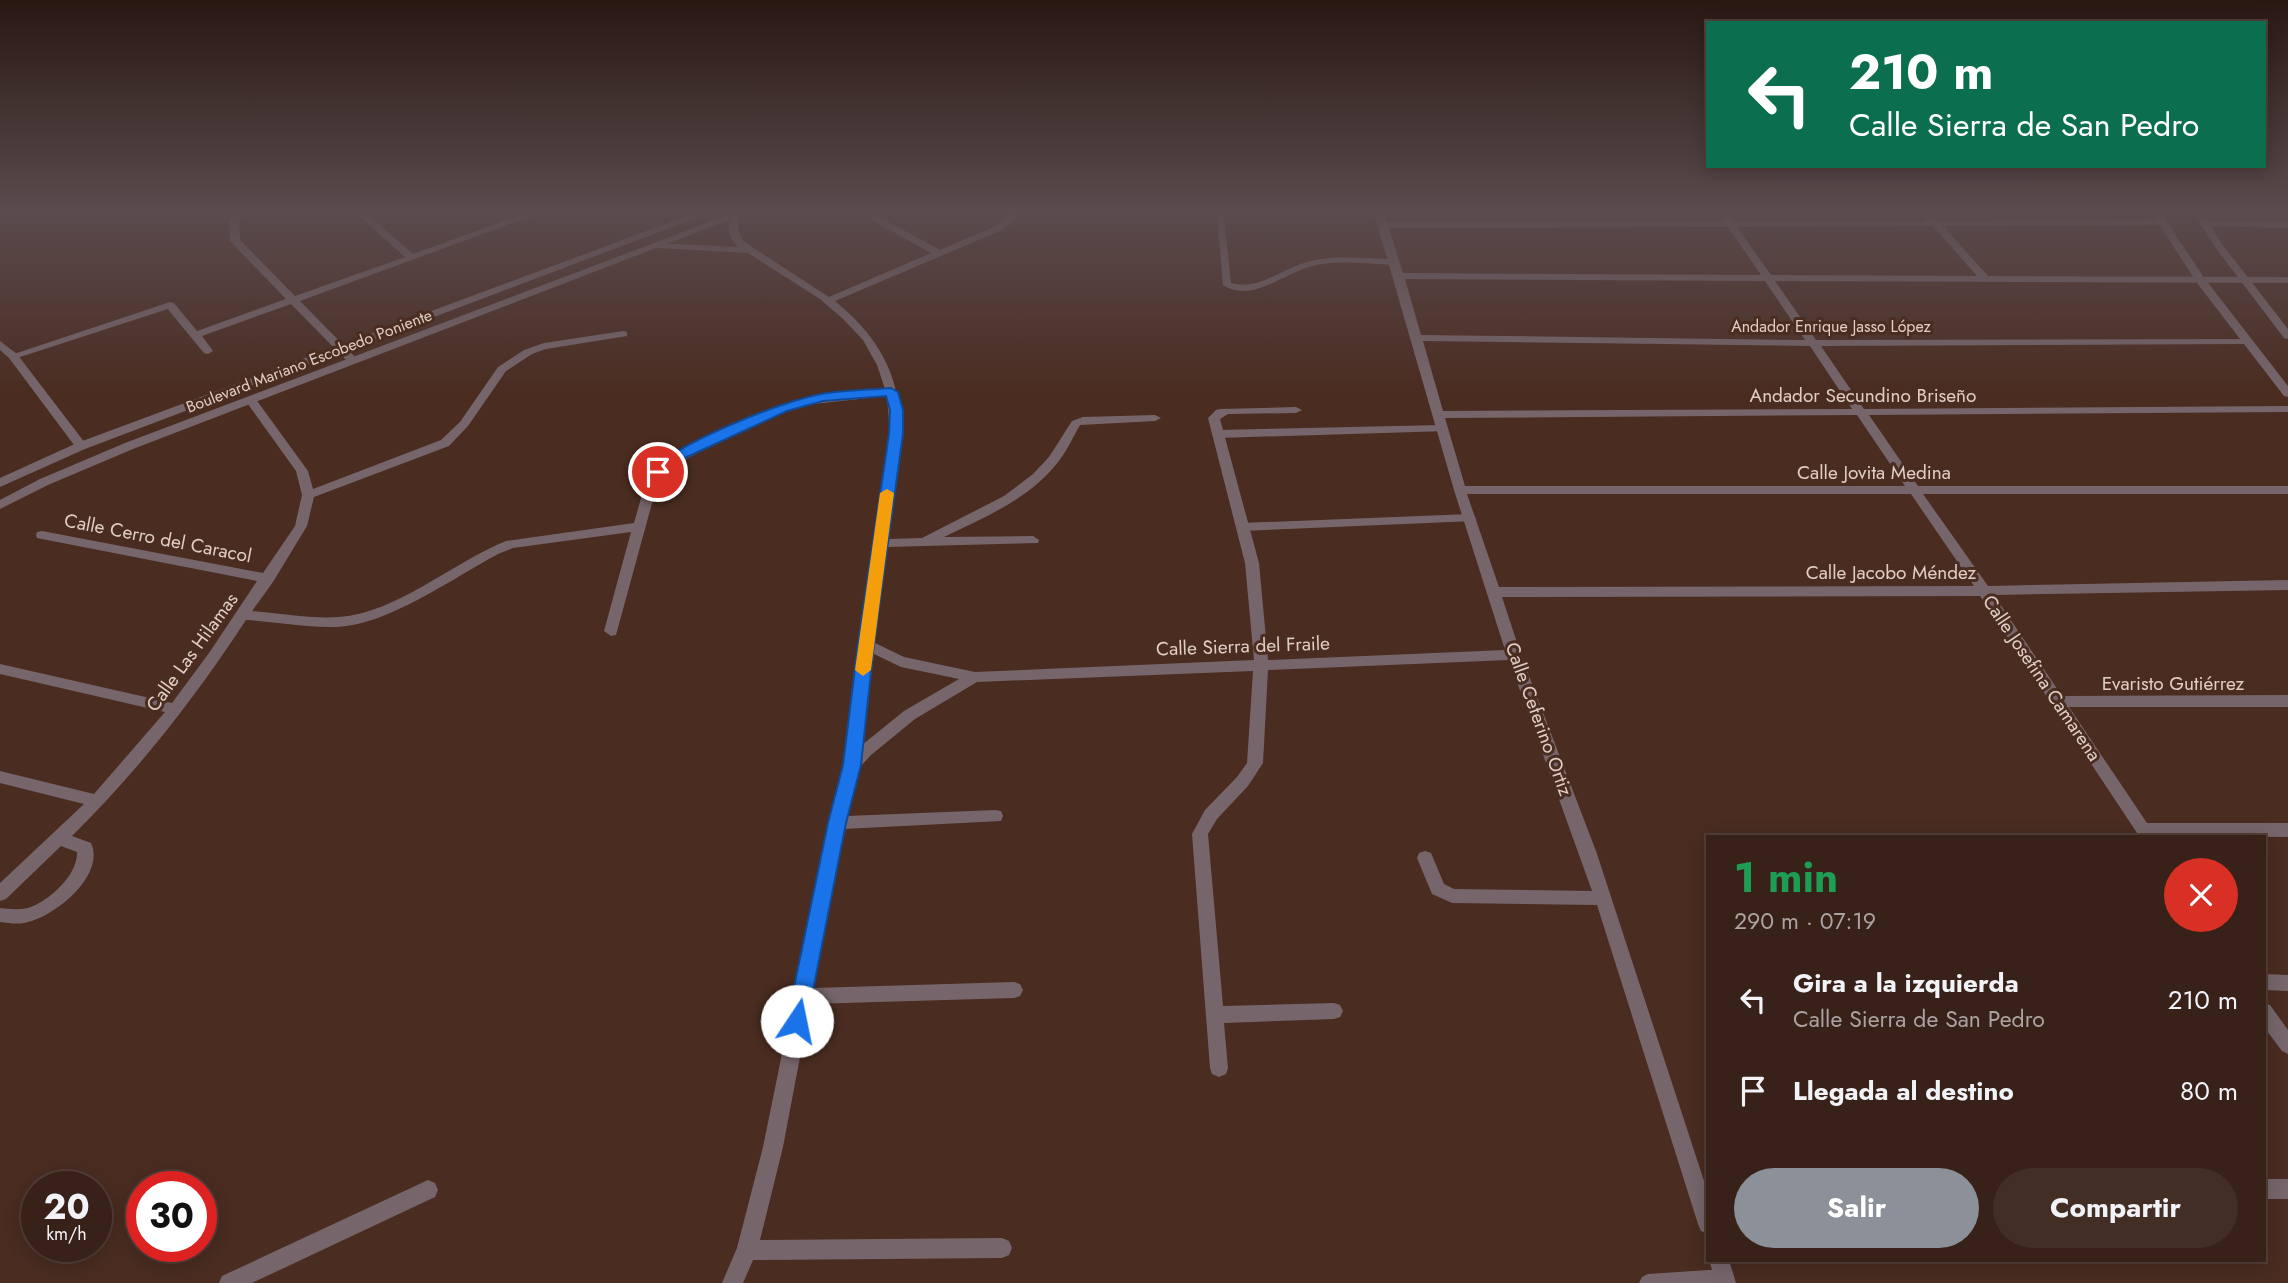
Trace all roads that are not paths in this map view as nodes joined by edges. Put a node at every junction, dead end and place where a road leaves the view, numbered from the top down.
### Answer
1 (1397, 269) edge
2 (263, 270) edge
3 (375, 270) edge
4 (554, 270) edge
5 (593, 270) edge
6 (782, 270) edge
7 (902, 270) edge
8 (1225, 270) edge
9 (1294, 270) edge
10 (1429, 270) edge
11 (1762, 270) edge
12 (1978, 270) edge
13 (2193, 270) edge
14 (2237, 270) edge
15 (1769, 279) junction
16 (1986, 279) junction
17 (2244, 280) junction
18 (2288, 280) edge
19 (2201, 281) junction
20 (292, 300) junction
21 (830, 300) junction
22 (623, 334) dead end
23 (195, 335) junction
24 (2288, 336) edge
25 (1417, 338) junction
26 (2246, 341) junction
27 (1813, 343) junction
28 (0, 344) edge
29 (341, 350) junction
30 (208, 351) dead end
31 (13, 356) junction
32 (352, 360) junction
33 (891, 392) junction
34 (2288, 394) edge
35 (251, 400) junction
36 (2288, 409) edge
37 (1296, 410) dead end
38 (1862, 412) junction
39 (1155, 418) dead end
40 (1440, 422) junction
41 (1218, 435) junction
42 (81, 446) junction
43 (0, 483) edge
44 (1460, 490) junction
45 (1915, 491) junction
46 (2288, 491) edge
47 (308, 495) junction
48 (0, 505) edge
49 (1470, 518) junction
50 (639, 527) junction
51 (1242, 527) junction
52 (42, 535) dead end
53 (1033, 540) dead end
54 (926, 541) junction
55 (880, 543) junction
56 (268, 579) junction
57 (2288, 586) edge
58 (1984, 591) junction
59 (1494, 592) junction
60 (243, 614) junction
61 (611, 631) dead end
62 (866, 644) junction
63 (1514, 654) junction
64 (1261, 664) junction
65 (0, 668) edge
66 (975, 677) junction
67 (2288, 701) edge
68 (2059, 702) junction
69 (175, 709) junction
70 (852, 765) junction
71 (0, 777) edge
72 (97, 801) junction
73 (995, 816) dead end
74 (837, 823) junction
75 (2288, 830) edge
76 (2145, 833) edge
77 (60, 838) junction
78 (1426, 858) dead end
79 (0, 894) edge
80 (1603, 898) junction
81 (0, 915) edge
82 (2266, 982) edge
83 (2288, 983) edge
84 (1014, 990) dead end
85 (802, 996) junction
86 (1334, 1011) dead end
87 (2266, 1014) edge
88 (1214, 1015) junction
89 (2288, 1045) edge
90 (1219, 1068) dead end
91 (2266, 1189) edge
92 (2288, 1189) edge
93 (428, 1190) dead end
94 (1703, 1193) edge
95 (1706, 1212) edge
96 (1002, 1248) dead end
97 (747, 1250) junction
98 (1723, 1274) edge
99 (241, 1280) edge
100 (732, 1283) edge
101 (1648, 1283) edge

1 - 25 street, Calle Ceferino Ortiz
2 - 20 street
3 - 20 street
4 - 29 street, Boulevard Mariano Escobedo Poniente
5 - 32 street, Boulevard Mariano Escobedo Poniente
6 - 21 street
7 - 21 street
8 - 9 lane
10 - 15 street
11 - 15 street, Calle Josefina Camarena
12 - 16 street
13 - 19 street
14 - 17 street
15 - 16 street
15 - 27 street, Calle Josefina Camarena
16 - 19 street
17 - 18 street
17 - 19 street
17 - 24 street
19 - 26 street
20 - 23 street
20 - 29 street
21 - 33 street
22 - 47 street
23 - 30 street
23 - 31 street
25 - 27 street, Andador Enrique Jasso López
25 - 40 street, Calle Ceferino Ortiz
26 - 27 street, Andador Enrique Jasso López
26 - 34 street
27 - 38 street, Calle Josefina Camarena
28 - 31 street
29 - 32 street
29 - 42 street, Boulevard Mariano Escobedo Poniente
31 - 42 street
32 - 35 street, Boulevard Mariano Escobedo Poniente
33 - 50 street
33 - 55 street
35 - 47 street
35 - 48 street, Boulevard Mariano Escobedo Poniente
36 - 38 street, Andador Secundino Briseño
37 - 41 street
38 - 40 street, Andador Secundino Briseño
38 - 45 street, Calle Josefina Camarena
39 - 54 street
40 - 41 street, Andador Secundino Briseño
40 - 44 street, Calle Ceferino Ortiz
41 - 51 street
42 - 43 street, Boulevard Mariano Escobedo Poniente
44 - 45 street, Calle Jovita Medina
44 - 49 street, Calle Ceferino Ortiz
45 - 46 street, Calle Jovita Medina
45 - 58 street, Calle Josefina Camarena
47 - 56 street, Calle Las Hilamas
49 - 51 street
49 - 59 street, Calle Ceferino Ortiz
50 - 60 street
50 - 61 street
51 - 64 street
52 - 56 street, Calle Cerro del Caracol
53 - 54 street
54 - 55 street
55 - 62 street
56 - 60 street, Calle Las Hilamas
57 - 58 street, Calle Jacobo Méndez
58 - 59 street, Calle Jacobo Méndez
58 - 68 street, Calle Josefina Camarena
59 - 63 street, Calle Ceferino Ortiz
60 - 69 street, Calle Las Hilamas
62 - 66 street, Calle Sierra del Fraile
62 - 70 street
63 - 64 street, Calle Sierra del Fraile
63 - 80 street, Calle Ceferino Ortiz
64 - 66 street, Calle Sierra del Fraile
64 - 88 street
65 - 69 street
66 - 70 street, Calle Sierra del Fraile
67 - 68 street, Evaristo Gutiérrez
68 - 76 street, Calle Josefina Camarena
69 - 72 street, Calle Las Hilamas
70 - 74 street
71 - 72 street
72 - 77 street, Calle Las Hilamas
73 - 74 street
74 - 85 street
75 - 76 street
77 - 79 street, Calle Las Hilamas
77 - 81 street
78 - 80 street
80 - 94 street, Calle Ceferino Ortiz
82 - 83 street
84 - 85 street
85 - 97 street
86 - 88 street
87 - 89 street
88 - 90 street
91 - 92 street
93 - 99 street
94 - 95 street, Calle Ceferino Ortiz
96 - 97 street
97 - 100 street
98 - 101 lane

